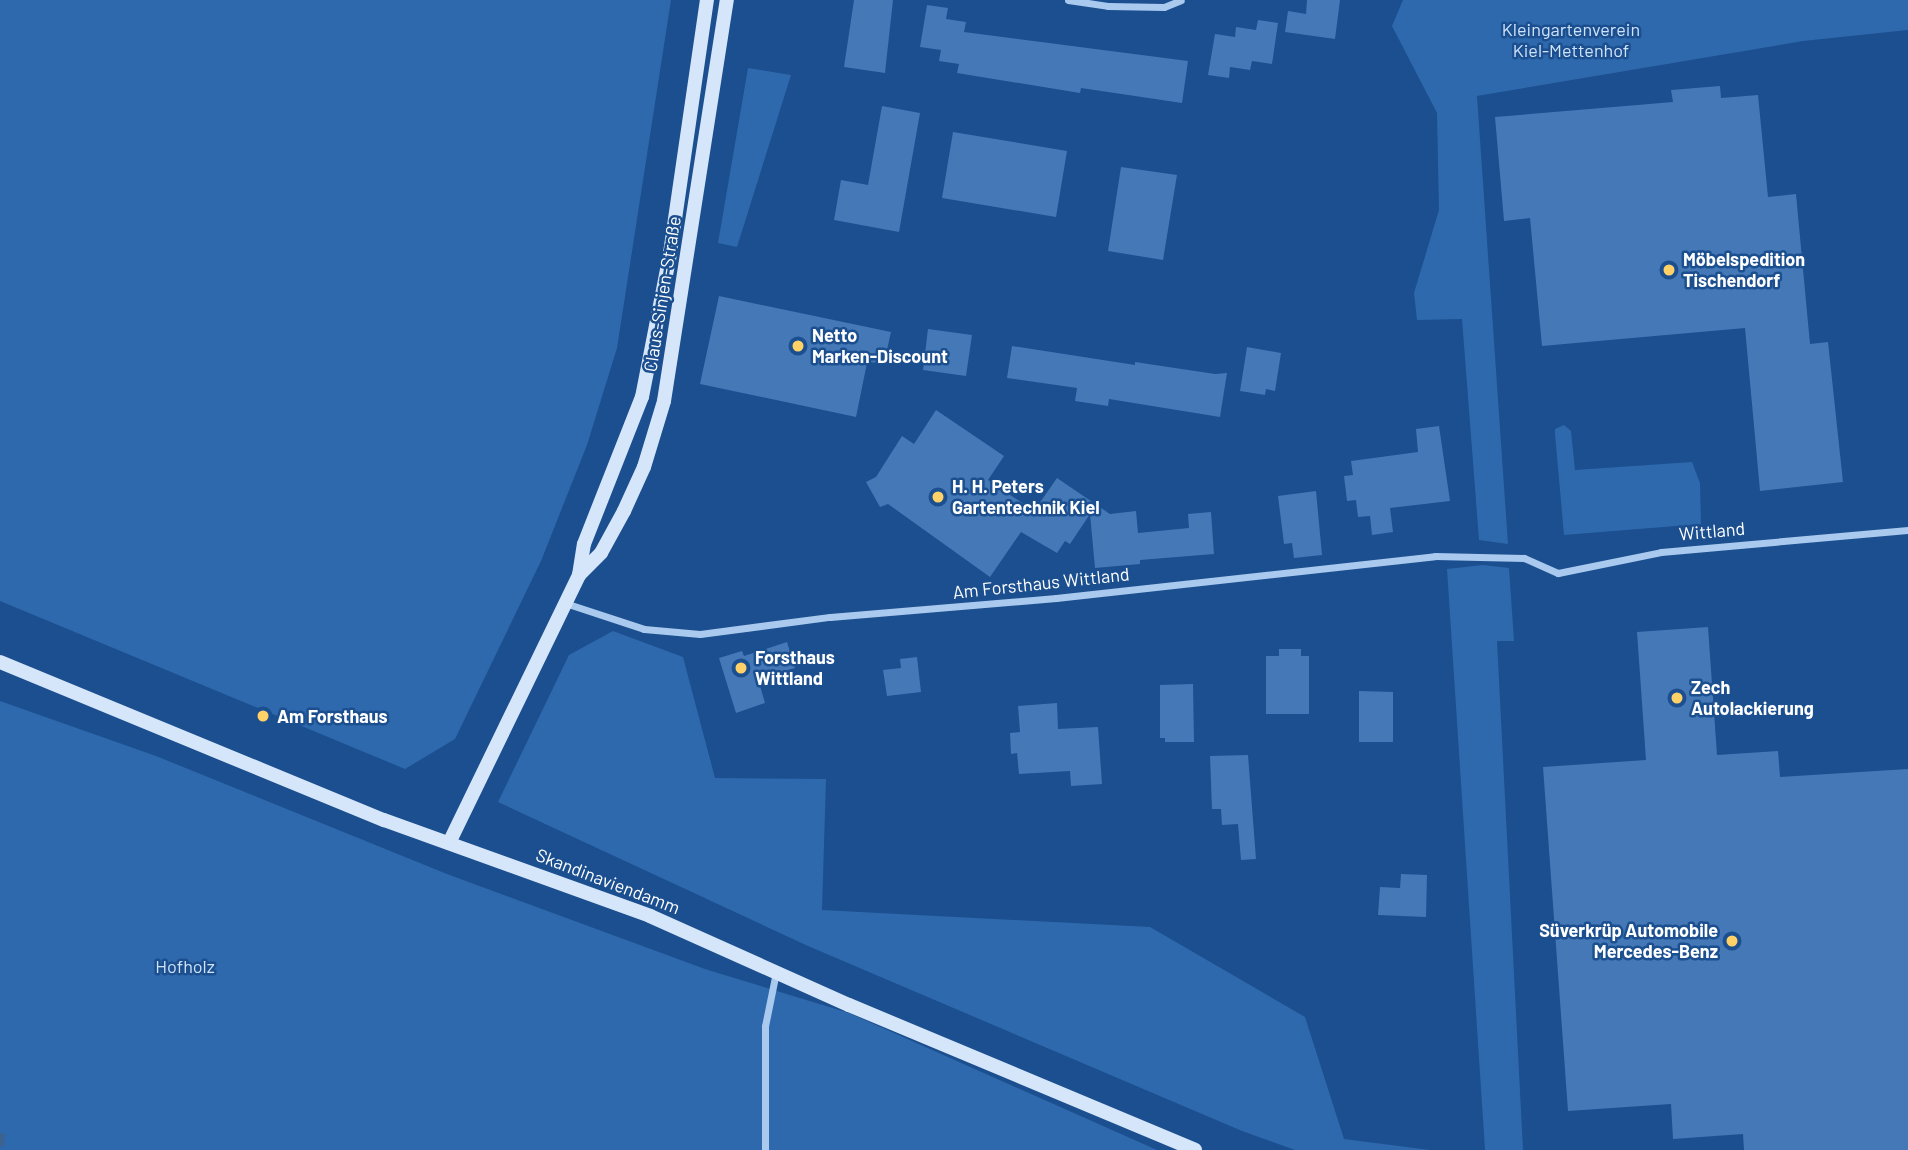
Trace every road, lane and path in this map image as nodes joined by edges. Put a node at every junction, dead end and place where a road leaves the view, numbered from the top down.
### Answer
1 (707, 0) edge
2 (727, 0) edge
3 (1068, 0) edge
4 (1181, 0) edge
5 (1908, 530) edge
6 (1524, 558) joint
7 (579, 575) junction
8 (565, 603) junction
9 (0, 662) edge
10 (449, 843) junction
11 (776, 972) junction
12 (765, 1150) edge
13 (1195, 1150) edge

1 - 7 street, Claus-Sinjen-Straße
2 - 7 street, Claus-Sinjen-Straße
3 - 4 street
5 - 6 street, Wittland
6 - 8 street, Am Forsthaus Wittland
7 - 8 street, Claus-Sinjen-Straße
8 - 10 street, Claus-Sinjen-Straße
9 - 10 street, Skandinaviendamm
10 - 11 street, Skandinaviendamm
11 - 12 street
11 - 13 street, Skandinaviendamm

